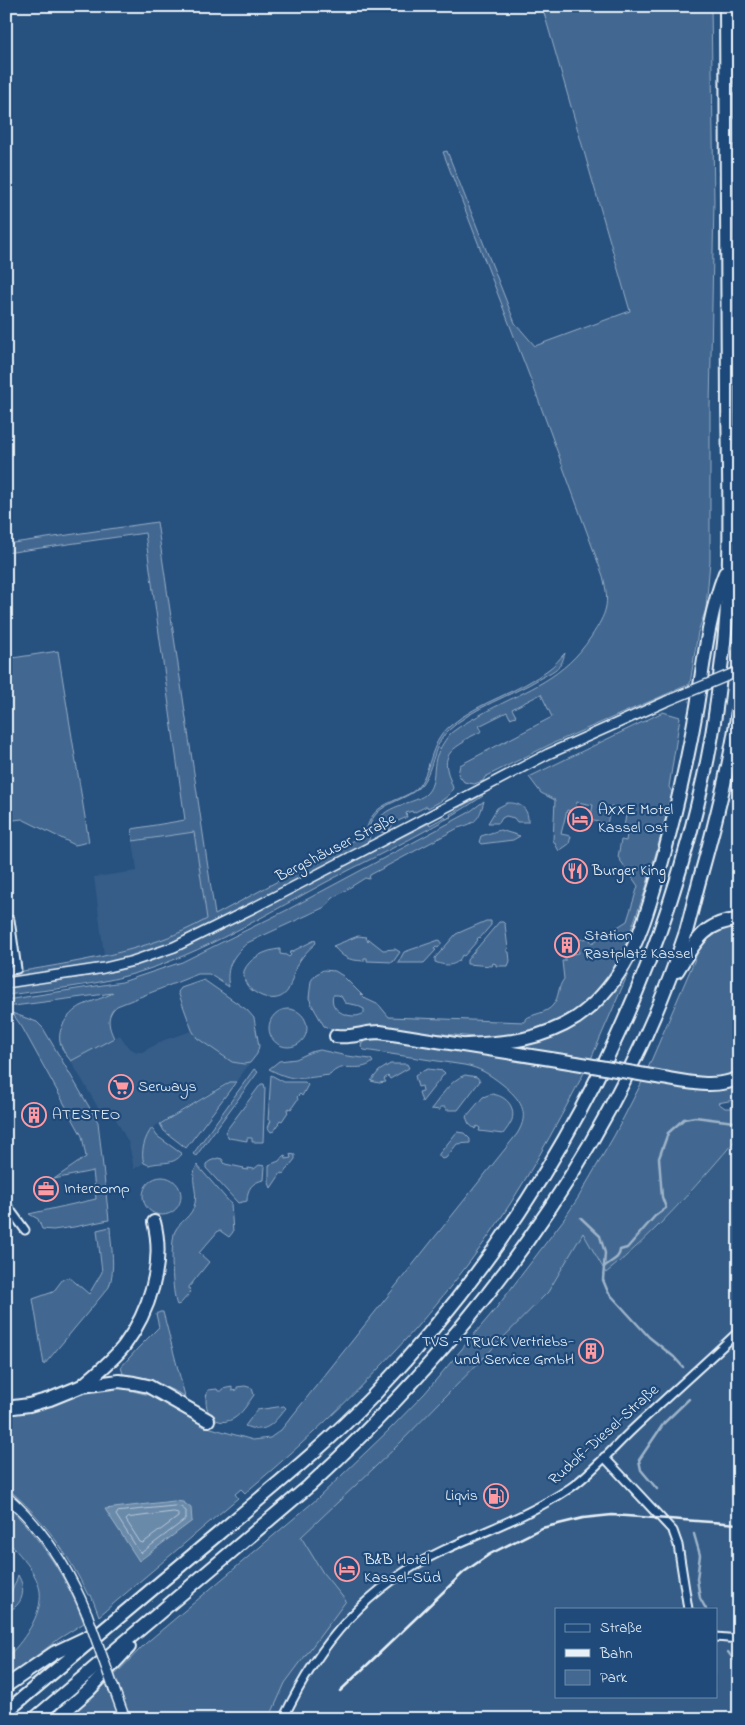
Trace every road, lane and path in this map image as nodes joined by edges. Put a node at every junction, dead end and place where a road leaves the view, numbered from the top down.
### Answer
1 (726, 6) edge
2 (729, 564) junction
3 (739, 671) edge
4 (739, 704) edge
5 (10, 920) dead end
6 (739, 920) edge
7 (6, 971) edge
8 (6, 982) edge
9 (662, 994) junction
10 (336, 1036) dead end
11 (467, 1045) junction
12 (739, 1078) edge
13 (6, 1204) edge
14 (154, 1222) dead end
15 (24, 1230) dead end
16 (739, 1331) edge
17 (82, 1386) junction
18 (6, 1408) edge
19 (208, 1420) dead end
20 (604, 1457) junction
21 (6, 1496) edge
22 (180, 1595) junction
23 (688, 1608) edge
24 (105, 1629) junction
25 (718, 1637) edge
26 (739, 1639) edge
27 (6, 1686) edge
28 (6, 1712) edge
29 (34, 1719) edge
30 (56, 1719) edge
31 (125, 1719) edge
32 (283, 1719) edge

1 - 2 highway
2 - 11 highway
2 - 24 highway
3 - 8 main road, Bergshäuser Straße, bridge
4 - 9 highway
5 - 7 street
6 - 9 highway
9 - 22 highway
10 - 11 highway
11 - 12 highway, bridge
13 - 15 street
14 - 17 highway
16 - 20 street, Rudolf-Diesel-Straße
17 - 18 highway
17 - 19 highway
20 - 23 street
20 - 32 street, Rudolf-Diesel-Straße
21 - 31 main road, bridge
22 - 29 highway
22 - 30 highway
24 - 27 highway
24 - 28 highway
25 - 26 street

